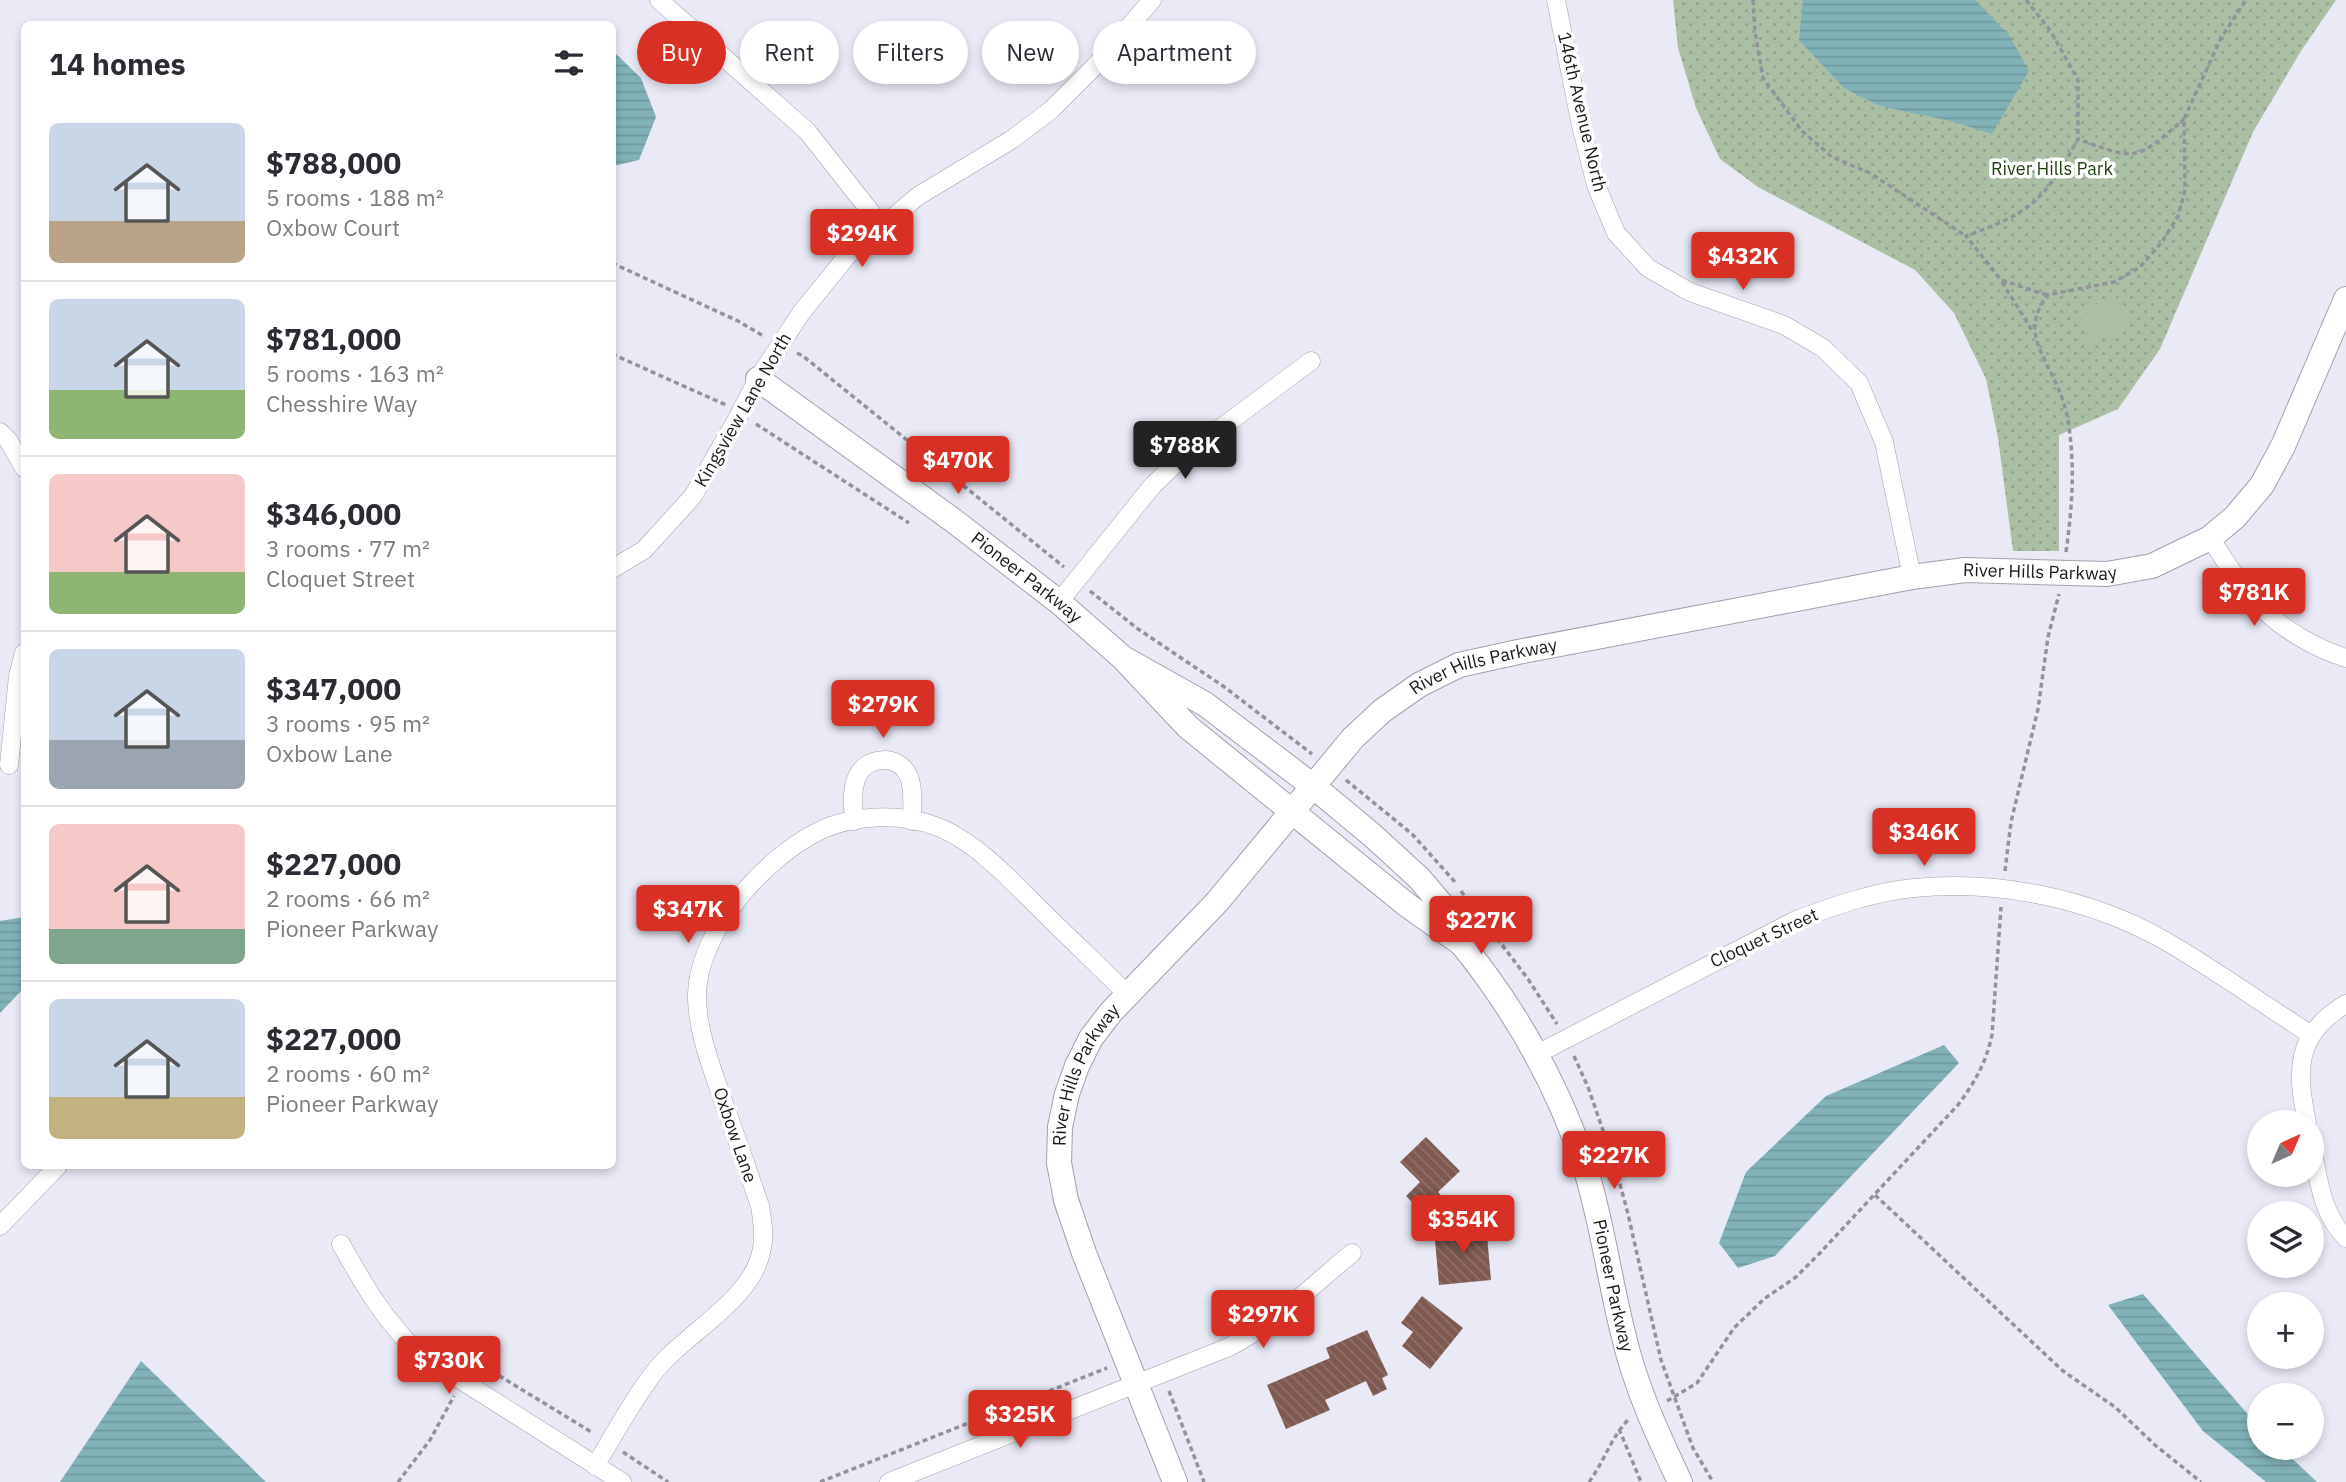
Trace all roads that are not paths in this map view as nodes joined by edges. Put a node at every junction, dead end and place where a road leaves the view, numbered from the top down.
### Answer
1 (659, 0) edge
2 (1152, 0) edge
3 (1556, 0) edge
4 (881, 225) junction
5 (2346, 299) edge
6 (1311, 361) dead end
7 (758, 379) junction
8 (0, 432) edge
9 (21, 463) edge
10 (2210, 538) junction
11 (616, 567) edge
12 (1912, 577) junction
13 (1059, 602) junction
14 (1123, 658) junction
15 (2346, 658) edge
16 (21, 664) edge
17 (11, 765) edge
18 (1313, 786) junction
19 (1292, 813) junction
20 (854, 821) junction
21 (912, 821) junction
22 (1462, 944) junction
23 (1128, 995) junction
24 (2346, 1004) edge
25 (2310, 1034) junction
26 (1537, 1054) junction
27 (2304, 1110) edge
28 (55, 1169) edge
29 (2320, 1187) edge
30 (0, 1226) edge
31 (2346, 1238) edge
32 (341, 1244) dead end
33 (1352, 1253) dead end
34 (1137, 1383) junction
35 (595, 1465) junction
36 (622, 1482) edge
37 (889, 1482) edge
38 (1175, 1482) edge
39 (1680, 1482) edge

1 - 4 street
2 - 4 street, Kingsview Lane North
3 - 12 street, 146th Avenue North
4 - 7 street, Kingsview Lane North
5 - 10 street, River Hills Parkway
6 - 13 street
7 - 11 street, Kingsview Lane North
7 - 13 street, Pioneer Parkway
8 - 9 street
10 - 12 street, River Hills Parkway
10 - 15 street
12 - 18 street, River Hills Parkway
13 - 14 street, Pioneer Parkway
14 - 18 street, Pioneer Parkway
14 - 19 street, Pioneer Parkway
16 - 17 street
18 - 19 street, River Hills Parkway
18 - 22 street, Pioneer Parkway
19 - 22 street, Pioneer Parkway
19 - 23 street, River Hills Parkway
20 - 21 street, Oxbow Lane
20 - 21 street
20 - 35 street, Oxbow Lane
21 - 23 street, Oxbow Lane
22 - 26 street, Pioneer Parkway
23 - 34 street, River Hills Parkway
24 - 25 street
25 - 26 street, Cloquet Street
25 - 27 street
26 - 39 street, Pioneer Parkway
28 - 30 street
29 - 31 street
32 - 35 street
33 - 34 street
34 - 37 street
34 - 38 street, River Hills Parkway
35 - 36 street

